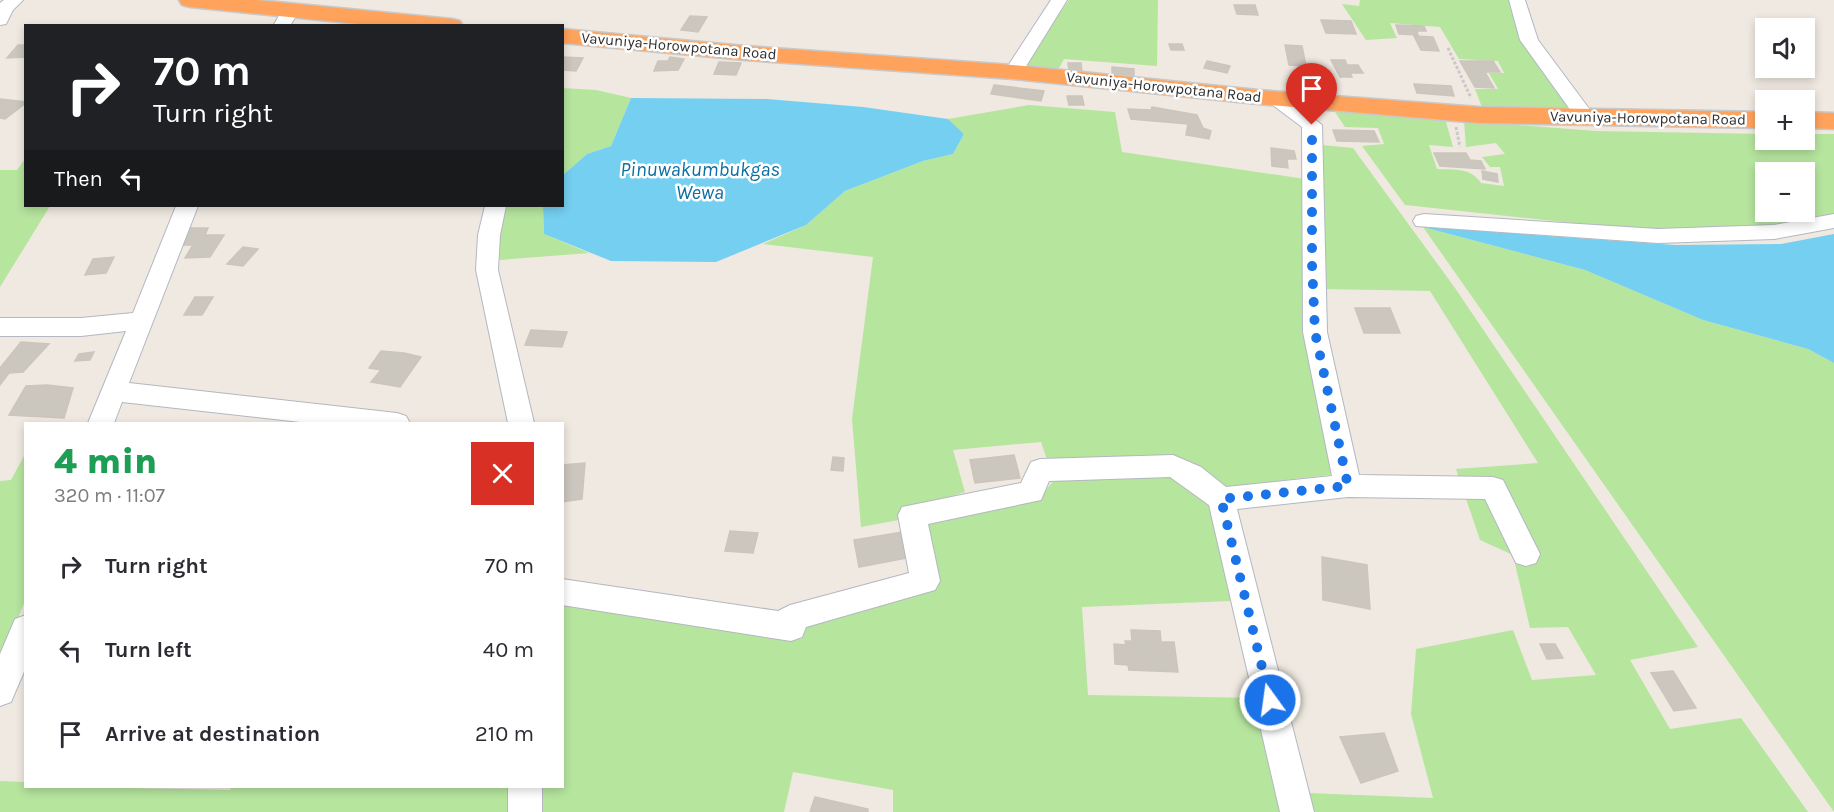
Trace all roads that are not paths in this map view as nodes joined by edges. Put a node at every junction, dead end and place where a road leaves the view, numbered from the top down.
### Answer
1 (15, 0) edge
2 (190, 0) edge
3 (1059, 0) edge
4 (1517, 0) edge
5 (278, 11) edge
6 (0, 20) edge
7 (429, 24) edge
8 (564, 36) edge
9 (1013, 72) junction
10 (1277, 99) junction
11 (1586, 117) junction
12 (1755, 120) edge
13 (1815, 120) edge
14 (1834, 121) edge
15 (186, 207) edge
16 (495, 207) edge
17 (1424, 220) dead end
18 (1834, 221) edge
19 (139, 321) junction
20 (0, 327) edge
21 (113, 391) junction
22 (101, 422) edge
23 (388, 422) edge
24 (521, 422) edge
25 (1348, 486) junction
26 (1221, 499) junction
27 (1526, 554) dead end
28 (564, 592) edge
29 (24, 634) edge
30 (0, 692) edge
31 (525, 788) edge
32 (525, 812) edge
33 (1297, 812) edge

1 - 6 street
2 - 5 highway
3 - 9 street
4 - 11 street
5 - 7 highway
8 - 9 highway, Vavuniya-Horowpotana Road
9 - 10 highway, Vavuniya-Horowpotana Road
10 - 11 highway, Vavuniya-Horowpotana Road
10 - 25 street
11 - 12 highway, Vavuniya-Horowpotana Road
13 - 14 highway
15 - 19 street
16 - 24 street
17 - 18 street
19 - 20 street
19 - 21 street
21 - 22 street
21 - 23 street
25 - 26 street
25 - 27 street
26 - 28 street
26 - 33 street
29 - 30 street
31 - 32 street

